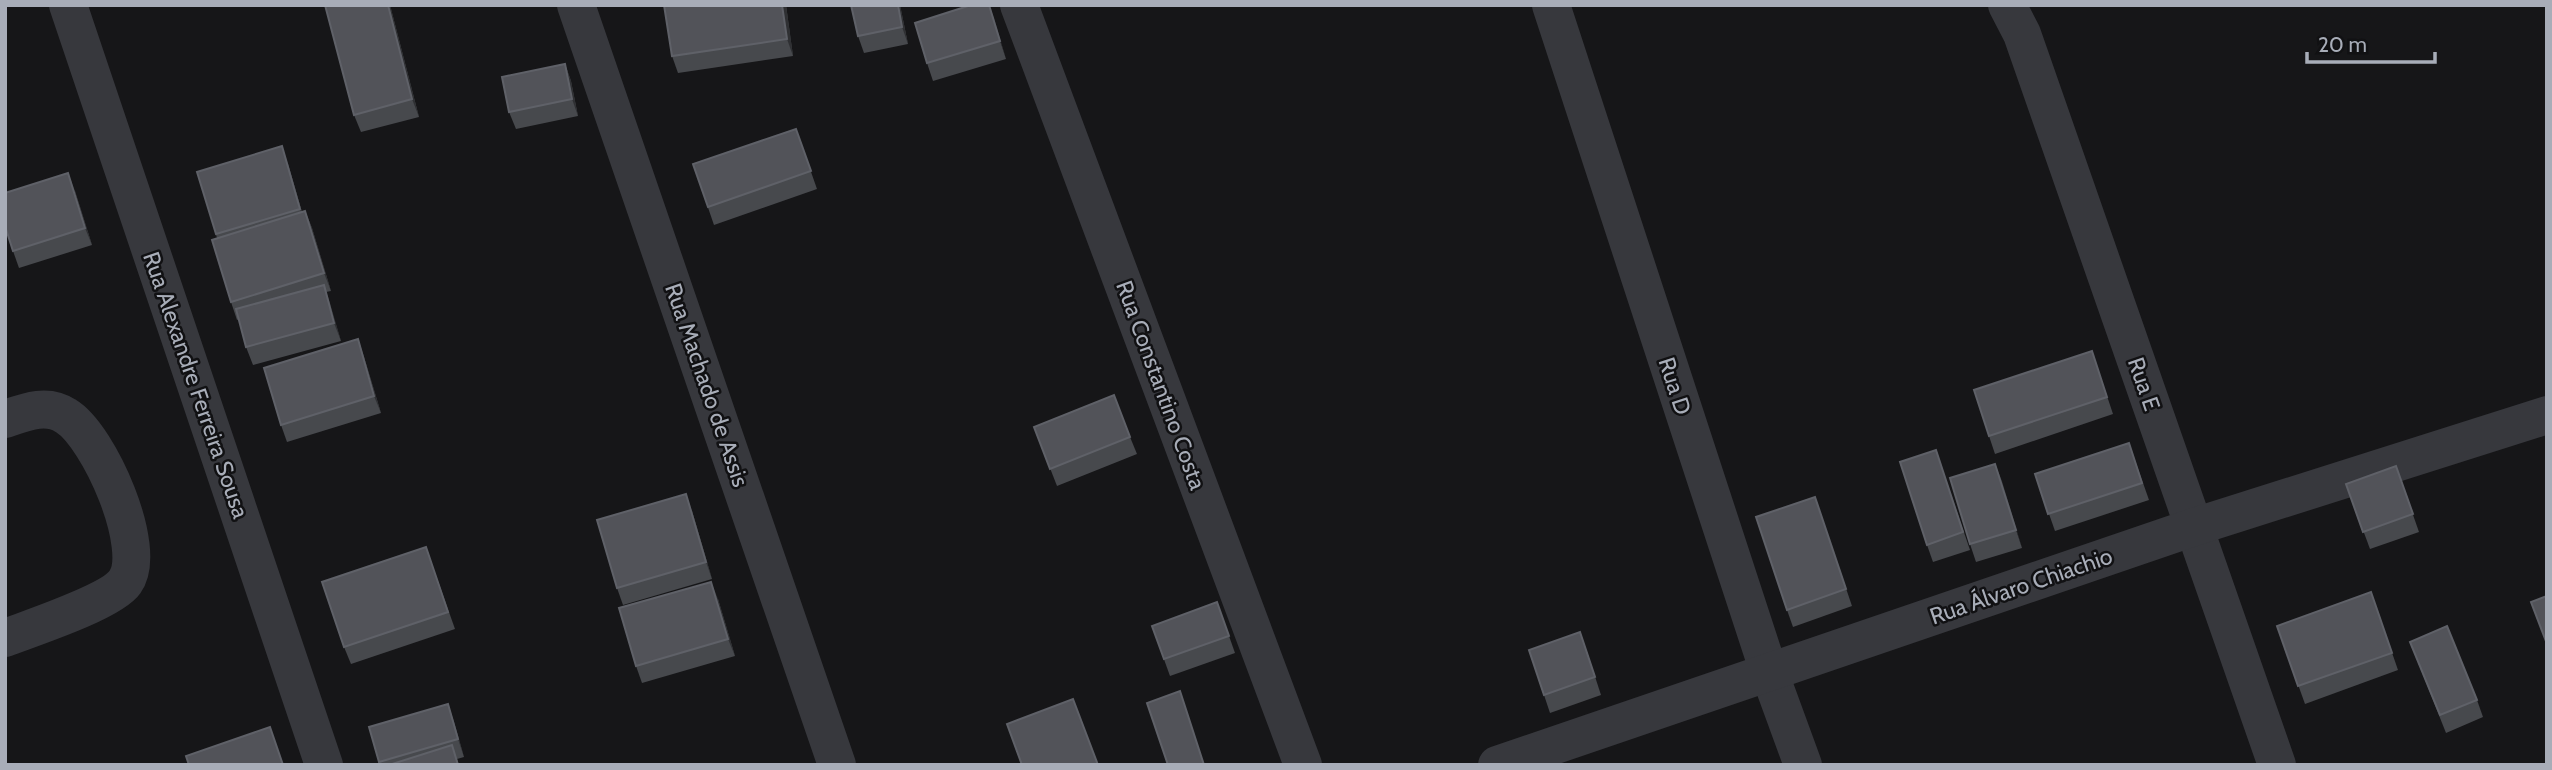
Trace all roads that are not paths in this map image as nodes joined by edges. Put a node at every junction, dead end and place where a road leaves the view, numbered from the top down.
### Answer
1 (68, 5) edge
2 (576, 5) edge
3 (1019, 5) edge
4 (1551, 5) edge
5 (2007, 5) edge
6 (2547, 415) edge
7 (5, 419) edge
8 (2194, 527) junction
9 (5, 638) edge
10 (1769, 672) junction
11 (324, 765) edge
12 (837, 765) edge
13 (1303, 765) edge
14 (1497, 765) edge
15 (1803, 765) edge
16 (2277, 765) edge

1 - 11 street, Rua Alexandre Ferreira Sousa
2 - 12 street, Rua Machado de Assis
3 - 13 street, Rua Constantino Costa
4 - 10 street, Rua D
5 - 8 street, Rua E
6 - 8 street, Rua Álvaro Chiachio
7 - 9 street
8 - 10 street, Rua Álvaro Chiachio
8 - 16 street, Rua E
10 - 14 street, Rua Álvaro Chiachio
10 - 15 street, Rua D

